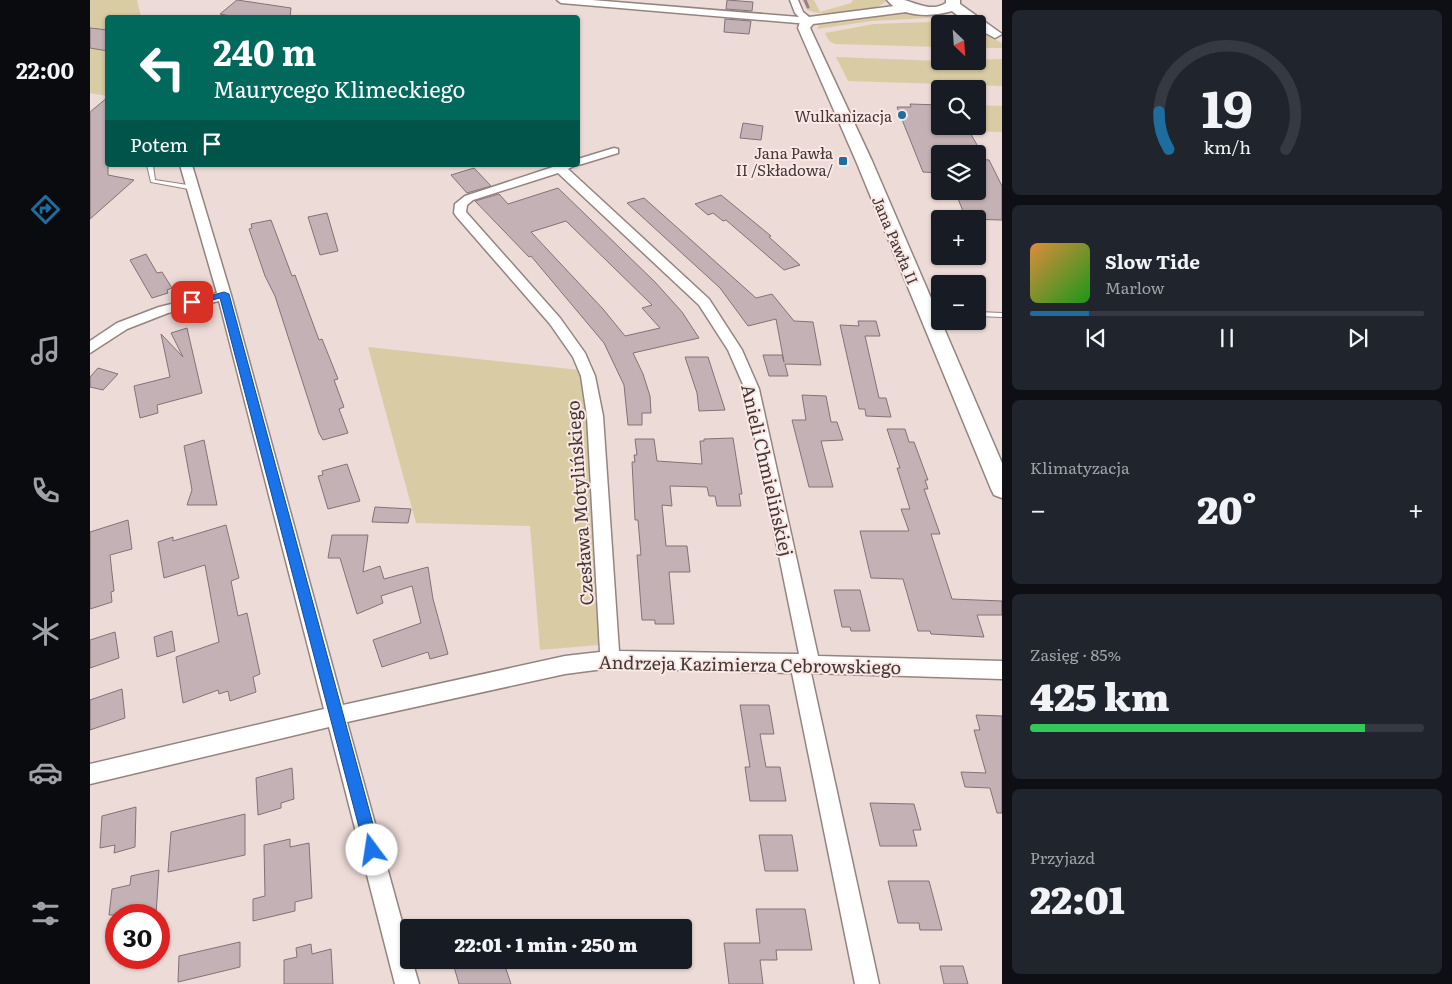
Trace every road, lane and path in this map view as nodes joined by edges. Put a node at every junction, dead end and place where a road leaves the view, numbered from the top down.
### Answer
1 (561, 0) edge
2 (794, 0) edge
3 (894, 0) edge
4 (953, 2) edge
5 (910, 8) junction
6 (932, 11) junction
7 (944, 15) edge
8 (853, 16) junction
9 (809, 20) junction
10 (986, 30) edge
11 (999, 36) edge
12 (614, 150) dead end
13 (580, 161) edge
14 (150, 167) edge
15 (187, 167) edge
16 (562, 167) edge
17 (566, 167) edge
18 (194, 188) junction
19 (224, 294) junction
20 (986, 314) edge
21 (1002, 314) edge
22 (90, 348) edge
23 (1002, 489) edge
24 (611, 659) junction
25 (805, 663) junction
26 (1002, 670) edge
27 (338, 715) junction
28 (90, 774) edge
29 (408, 984) edge
30 (867, 984) edge

1 - 9 street
2 - 9 street
3 - 5 main road
3 - 8 street
4 - 6 main road
4 - 11 main road
5 - 6 main road
5 - 8 street
6 - 7 main road
8 - 9 street
9 - 23 street, Jana Pawła II
10 - 11 main road
12 - 13 street
14 - 18 lane
15 - 18 street
16 - 24 street, Czesława Motylińskiego
17 - 25 street, Anieli Chmielińskiej
18 - 19 street
19 - 22 street
19 - 27 street
20 - 21 lane
24 - 25 street, Andrzeja Kazimierza Cebrowskiego
24 - 27 street, Andrzeja Kazimierza Cebrowskiego
25 - 26 street, Andrzeja Kazimierza Cebrowskiego
25 - 30 street, Anieli Chmielińskiej
27 - 28 street, Andrzeja Kazimierza Cebrowskiego
27 - 29 street

